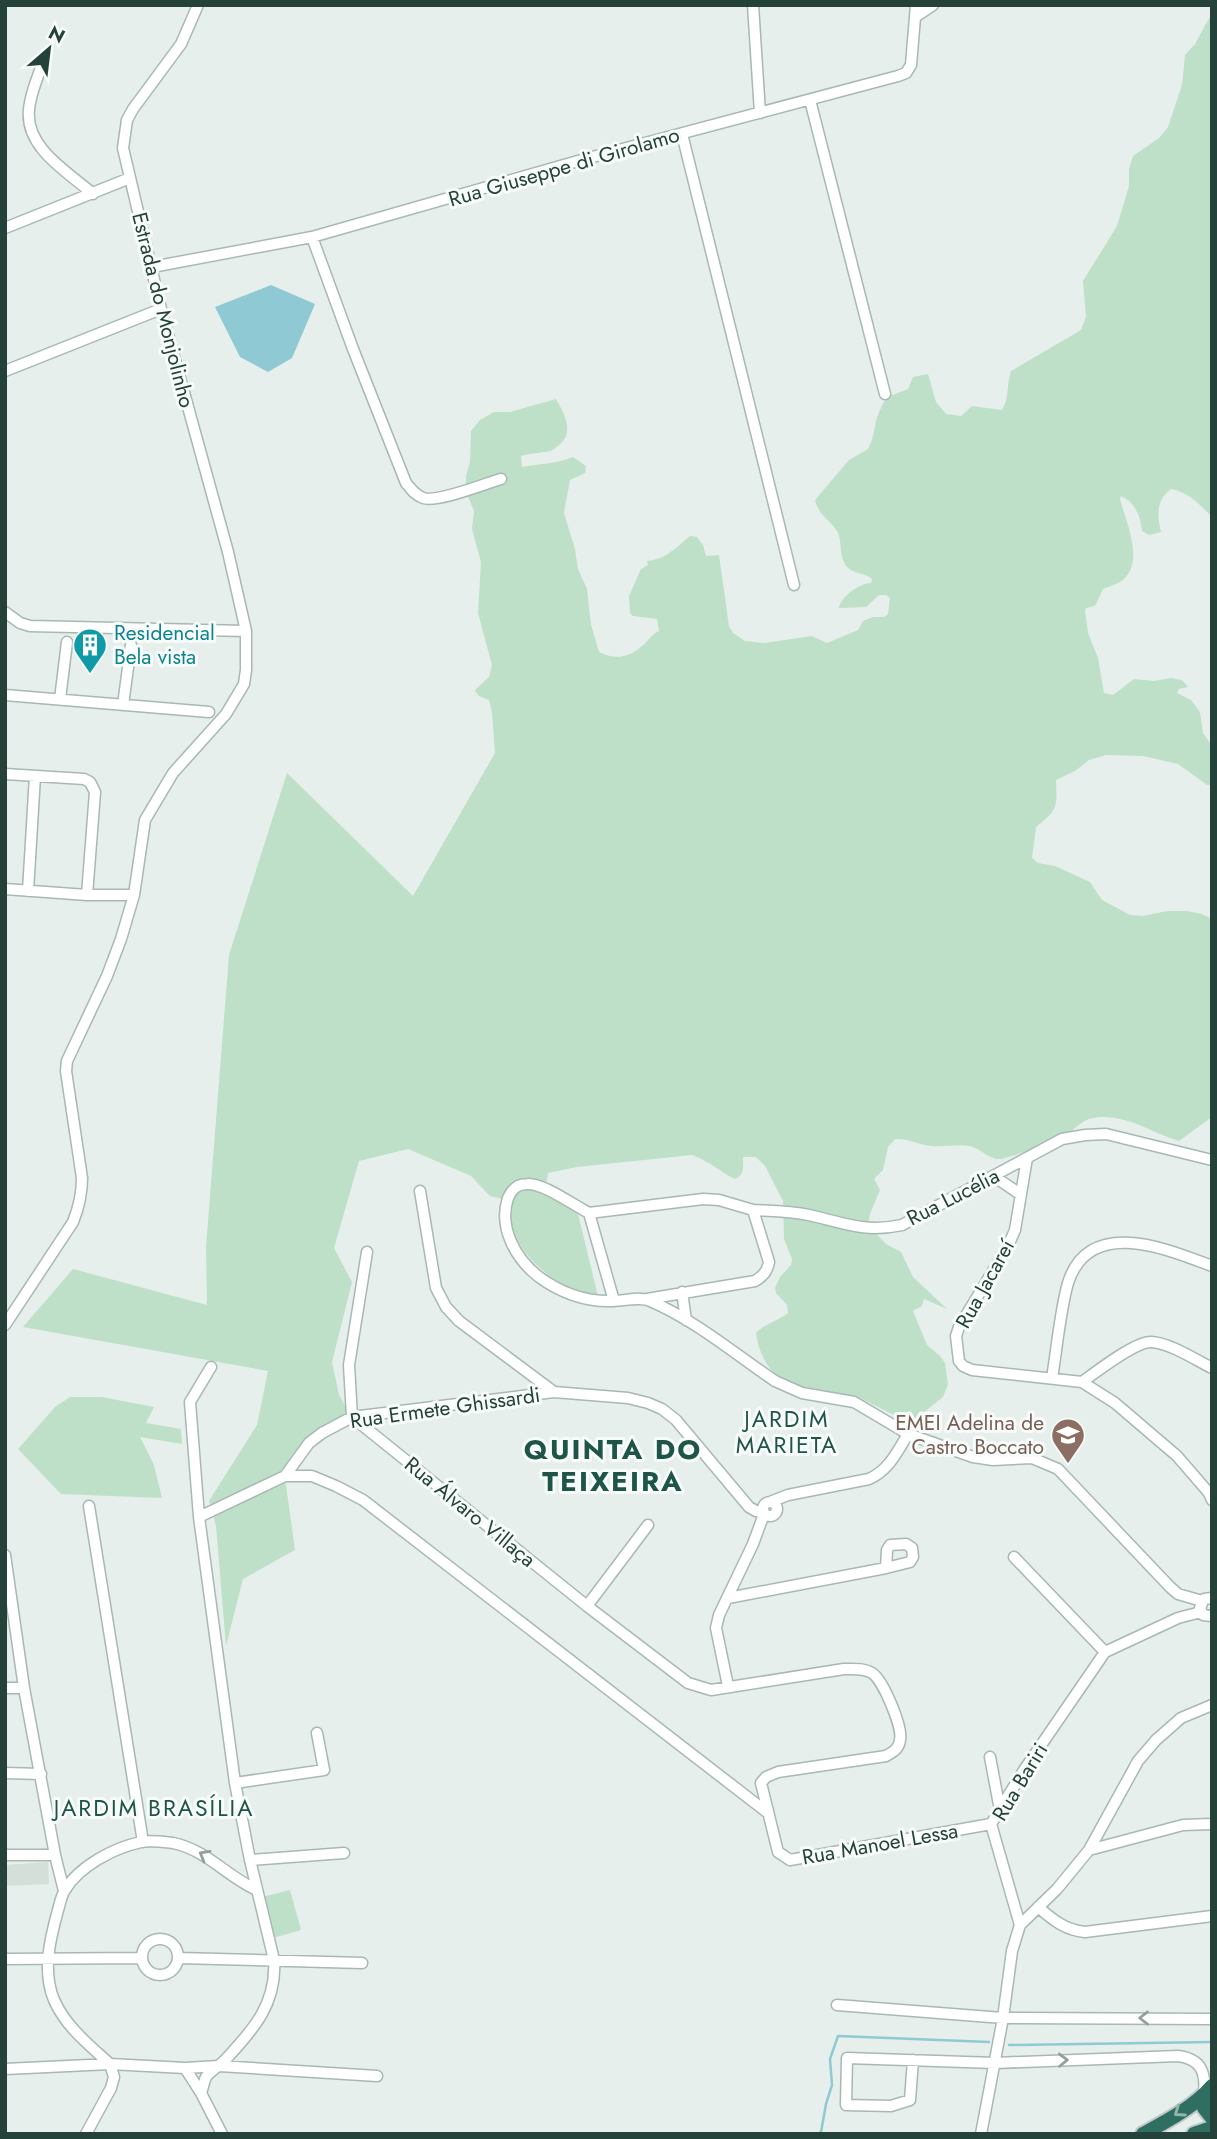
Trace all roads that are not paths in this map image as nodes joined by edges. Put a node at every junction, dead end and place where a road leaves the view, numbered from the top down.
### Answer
1 (198, 5) edge
2 (753, 5) edge
3 (916, 5) edge
4 (933, 5) edge
5 (915, 17) junction
6 (43, 62) dead end
7 (810, 100) junction
8 (760, 113) junction
9 (682, 134) junction
10 (130, 178) junction
11 (93, 194) junction
12 (5, 228) edge
13 (312, 237) junction
14 (152, 267) junction
15 (161, 309) junction
16 (5, 371) edge
17 (885, 394) dead end
18 (501, 480) dead end
19 (794, 585) dead end
20 (5, 612) edge
21 (246, 631) junction
22 (67, 642) dead end
23 (131, 645) dead end
24 (5, 695) edge
25 (60, 699) junction
26 (123, 705) junction
27 (209, 712) dead end
28 (5, 774) edge
29 (35, 776) junction
30 (5, 889) edge
31 (28, 891) junction
32 (87, 895) junction
33 (134, 895) junction
34 (1027, 1158) junction
35 (1212, 1160) edge
36 (995, 1177) junction
37 (420, 1191) dead end
38 (1020, 1194) junction
39 (753, 1210) junction
40 (589, 1213) junction
41 (367, 1252) dead end
42 (1212, 1266) edge
43 (682, 1292) junction
44 (647, 1299) junction
45 (614, 1301) junction
46 (687, 1320) junction
47 (5, 1325) edge
48 (211, 1367) dead end
49 (1212, 1368) edge
50 (1052, 1378) junction
51 (1082, 1382) junction
52 (554, 1392) junction
53 (352, 1417) junction
54 (908, 1434) junction
55 (285, 1476) junction
56 (1212, 1500) edge
57 (89, 1506) dead end
58 (769, 1509) junction
59 (199, 1517) junction
60 (648, 1525) dead end
61 (5, 1555) edge
62 (1014, 1557) dead end
63 (886, 1568) dead end
64 (728, 1598) junction
65 (1205, 1604) edge
66 (587, 1606) junction
67 (1212, 1616) edge
68 (1105, 1652) junction
69 (728, 1686) junction
70 (5, 1688) edge
71 (24, 1688) junction
72 (1211, 1708) edge
73 (317, 1733) dead end
74 (990, 1757) dead end
75 (5, 1773) edge
76 (41, 1774) junction
77 (235, 1783) junction
78 (1000, 1810) junction
79 (768, 1813) junction
80 (992, 1824) junction
81 (1212, 1824) edge
82 (143, 1842) junction
83 (1089, 1850) junction
84 (344, 1853) dead end
85 (55, 1855) junction
86 (5, 1856) edge
87 (250, 1860) junction
88 (257, 1890) junction
89 (64, 1891) junction
90 (1038, 1907) junction
91 (1212, 1916) edge
92 (1020, 1925) junction
93 (142, 1958) junction
94 (178, 1958) junction
95 (5, 1959) edge
96 (48, 1959) junction
97 (274, 1960) junction
98 (362, 1963) dead end
99 (837, 2006) dead end
100 (1003, 2018) junction
101 (1212, 2019) edge
102 (913, 2060) junction
103 (995, 2063) junction
104 (110, 2064) junction
105 (219, 2066) junction
106 (185, 2068) junction
107 (5, 2069) edge
108 (377, 2077) dead end
109 (1208, 2091) edge
110 (201, 2093) junction
111 (1212, 2118) edge
112 (1212, 2128) edge
113 (86, 2134) edge
114 (222, 2134) edge
115 (981, 2134) edge
116 (1143, 2134) edge
117 (1194, 2134) edge

1 - 10 street, Estrada do Monjolinho
2 - 8 street
3 - 5 street, Rua Giuseppe di Girolamo
4 - 5 street
5 - 7 street, Rua Giuseppe di Girolamo
6 - 11 street
7 - 8 street, Rua Giuseppe di Girolamo
7 - 17 street
8 - 9 street, Rua Giuseppe di Girolamo
9 - 13 street, Rua Giuseppe di Girolamo
9 - 19 street
10 - 11 street
10 - 14 street, Estrada do Monjolinho
11 - 12 street
13 - 14 street, Rua Giuseppe di Girolamo
13 - 18 street
14 - 15 street, Estrada do Monjolinho
15 - 16 street
15 - 21 street, Estrada do Monjolinho
20 - 21 street
21 - 33 street, Estrada do Monjolinho
22 - 25 street
23 - 26 street
24 - 25 street
25 - 26 street
26 - 27 street
28 - 29 street
29 - 31 street
29 - 32 street
30 - 31 street
31 - 32 street
32 - 33 street
33 - 47 street, Estrada do Monjolinho
34 - 35 street, Rua Lucélia
34 - 36 street, Rua Lucélia
34 - 38 street, Rua Jacareí
36 - 38 street
36 - 39 street, Rua Lucélia
37 - 52 street
38 - 50 street, Rua Jacareí
39 - 40 street, Rua Lucélia
39 - 43 street
40 - 45 street
40 - 45 street
41 - 53 street
42 - 50 street
43 - 44 street
43 - 46 street
44 - 45 street
44 - 46 street
46 - 54 street
48 - 59 street
49 - 51 street
50 - 51 street, Rua Jacareí
51 - 56 street
52 - 53 street, Rua Ermete Ghissardi
52 - 58 street, Rua Ermete Ghissardi
53 - 55 street, Rua Ermete Ghissardi
53 - 66 street, Rua Álvaro Villaça
54 - 58 street
54 - 65 street
55 - 59 street, Rua Ermete Ghissardi
55 - 79 street
57 - 82 street
58 - 64 street
59 - 77 street
60 - 66 street
61 - 71 street
62 - 68 street
63 - 64 street
64 - 69 street
65 - 67 street
65 - 68 street
66 - 69 street, Rua Álvaro Villaça
68 - 78 street, Rua Bariri
69 - 79 street, Rua Manoel Lessa
70 - 71 street
71 - 76 street
72 - 83 street
73 - 77 street
74 - 78 street
75 - 76 street
76 - 85 street
77 - 87 street
78 - 80 street, Rua Bariri
79 - 80 street, Rua Manoel Lessa
80 - 92 street, Rua Bariri
81 - 83 street
88 -> 82 street
82 - 89 street
83 - 90 street
84 - 87 street
85 - 86 street
85 - 89 street
87 - 88 street
88 - 97 street
89 - 96 street
90 - 91 street
90 - 92 street
92 - 100 street
93 - 94 street
93 - 94 street
93 - 96 street
94 - 97 street
95 - 96 street
96 - 104 street
97 - 98 street
97 - 105 street
99 - 100 street
101 -> 100 street
100 - 103 street
102 - 102 street
102 - 103 street
103 -> 109 street
103 - 115 street
104 - 106 street
104 - 107 street
104 - 113 street
105 - 106 street
105 - 108 street
105 - 110 street
106 - 110 street
109 - 111 highway
109 -> 116 highway
110 - 114 street
112 - 117 highway

